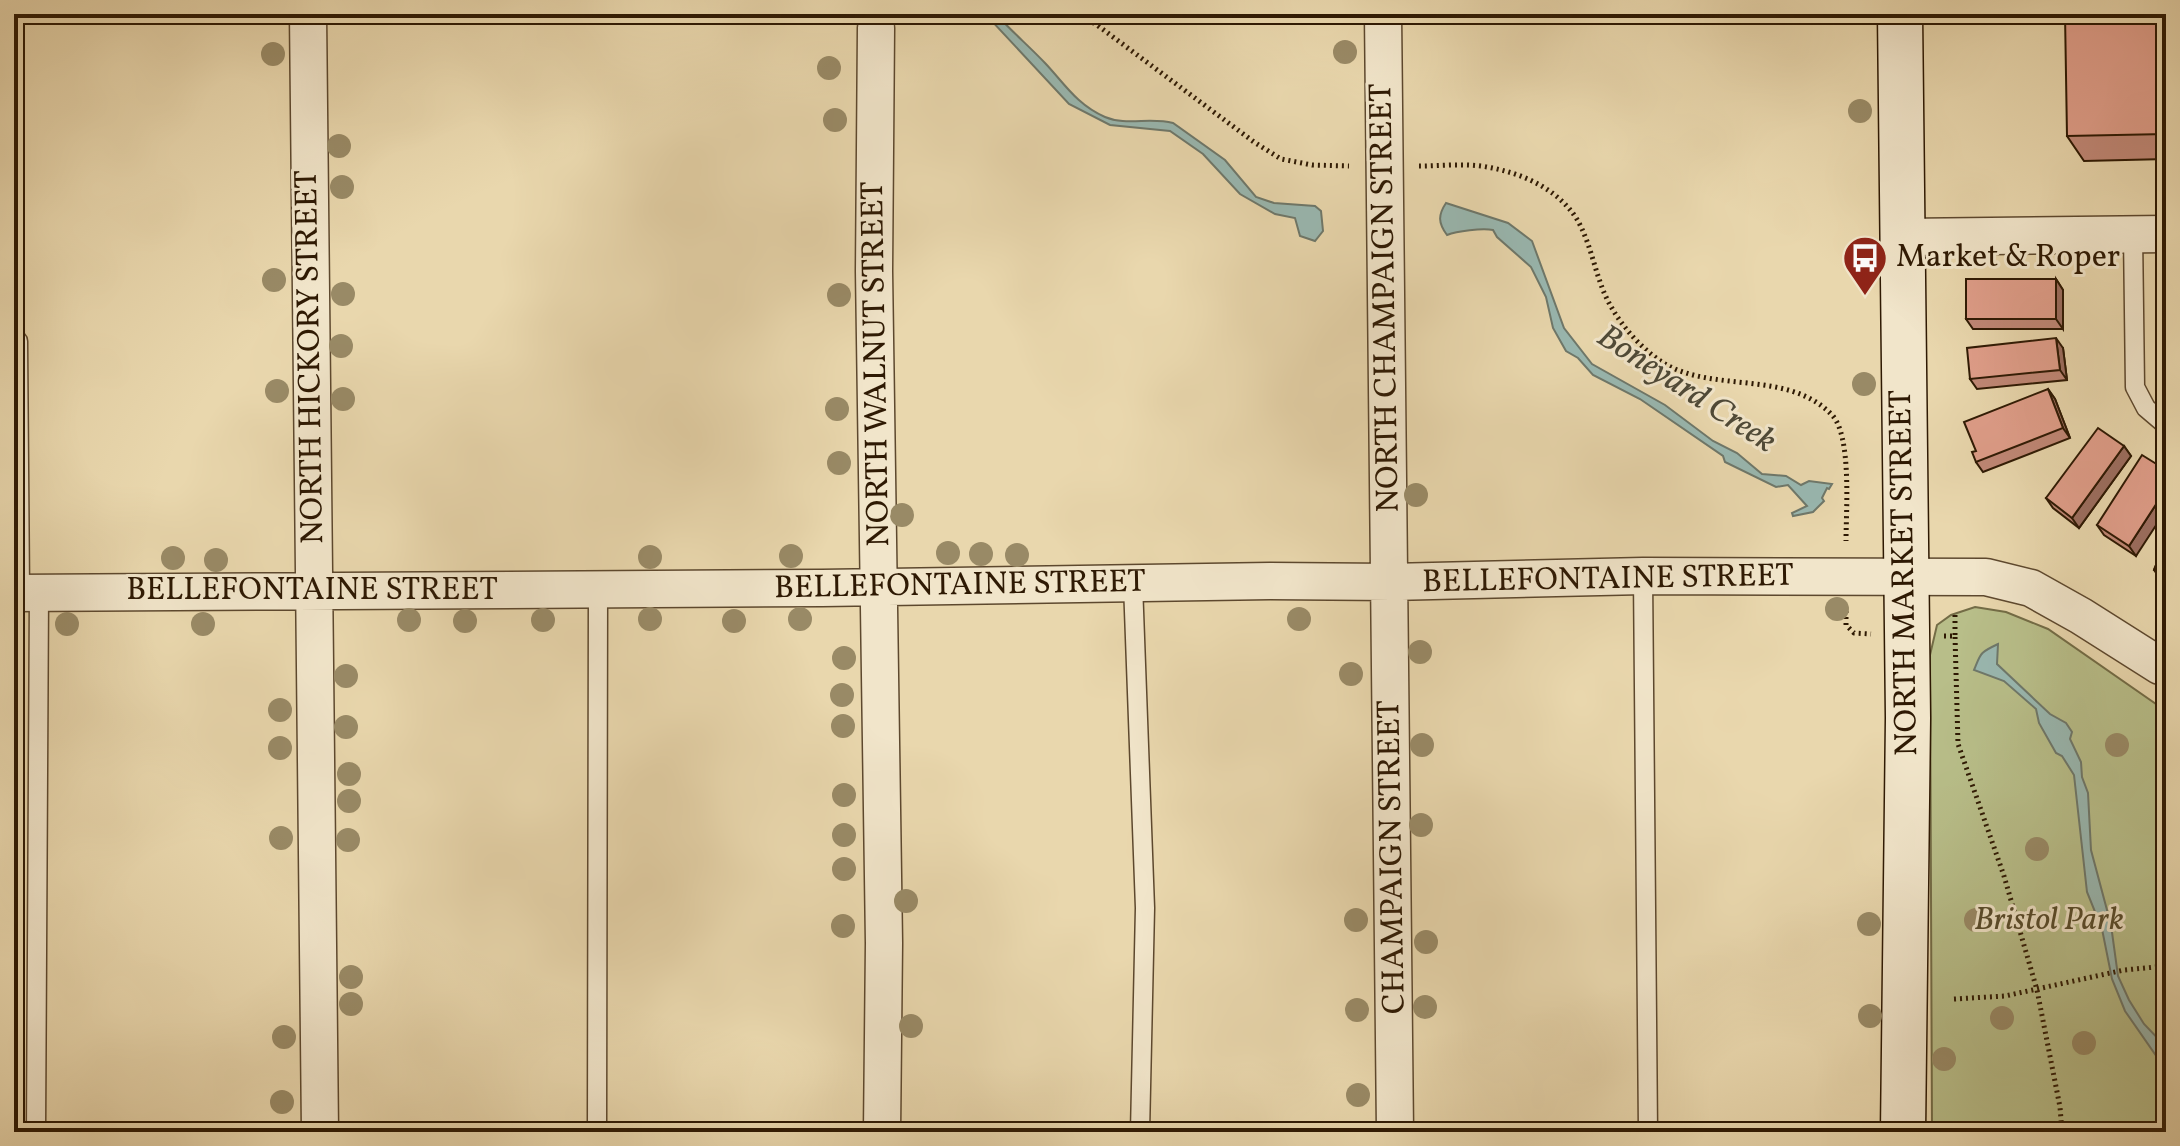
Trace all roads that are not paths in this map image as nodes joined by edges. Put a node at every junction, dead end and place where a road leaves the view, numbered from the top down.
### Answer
1 (308, 14) edge
2 (1383, 14) edge
3 (1900, 14) edge
4 (876, 28) dead end
5 (2149, 234) edge
6 (1903, 237) junction
7 (18, 341) dead end
8 (2166, 425) edge
9 (1643, 576) junction
10 (1905, 576) junction
11 (1391, 582) junction
12 (1133, 584) junction
13 (879, 587) junction
14 (598, 589) junction
15 (313, 592) junction
16 (24, 593) edge
17 (2164, 670) edge
18 (36, 1132) edge
19 (320, 1132) edge
20 (597, 1132) edge
21 (882, 1132) edge
22 (1140, 1132) edge
23 (1395, 1132) edge
24 (1648, 1132) edge
25 (1903, 1132) edge

1 - 15 street, NORTH HICKORY STREET
2 - 11 street, NORTH CHAMPAIGN STREET
3 - 6 main road, NORTH MARKET STREET
4 - 13 street, NORTH WALNUT STREET
5 - 6 street
5 - 8 lane
6 - 10 main road, NORTH MARKET STREET
7 - 16 lane
9 - 10 street, BELLEFONTAINE STREET
9 - 11 street, BELLEFONTAINE STREET
9 - 24 lane
10 - 17 street, BELLEFONTAINE STREET
10 - 25 main road, NORTH MARKET STREET
11 - 12 street, BELLEFONTAINE STREET
11 - 23 street, CHAMPAIGN STREET
12 - 13 street, BELLEFONTAINE STREET
12 - 22 lane
13 - 14 street, BELLEFONTAINE STREET
13 - 21 street, NORTH WALNUT STREET
14 - 15 street, BELLEFONTAINE STREET
14 - 20 lane
15 - 16 street, BELLEFONTAINE STREET
15 - 19 street, NORTH HICKORY STREET
16 - 18 lane

